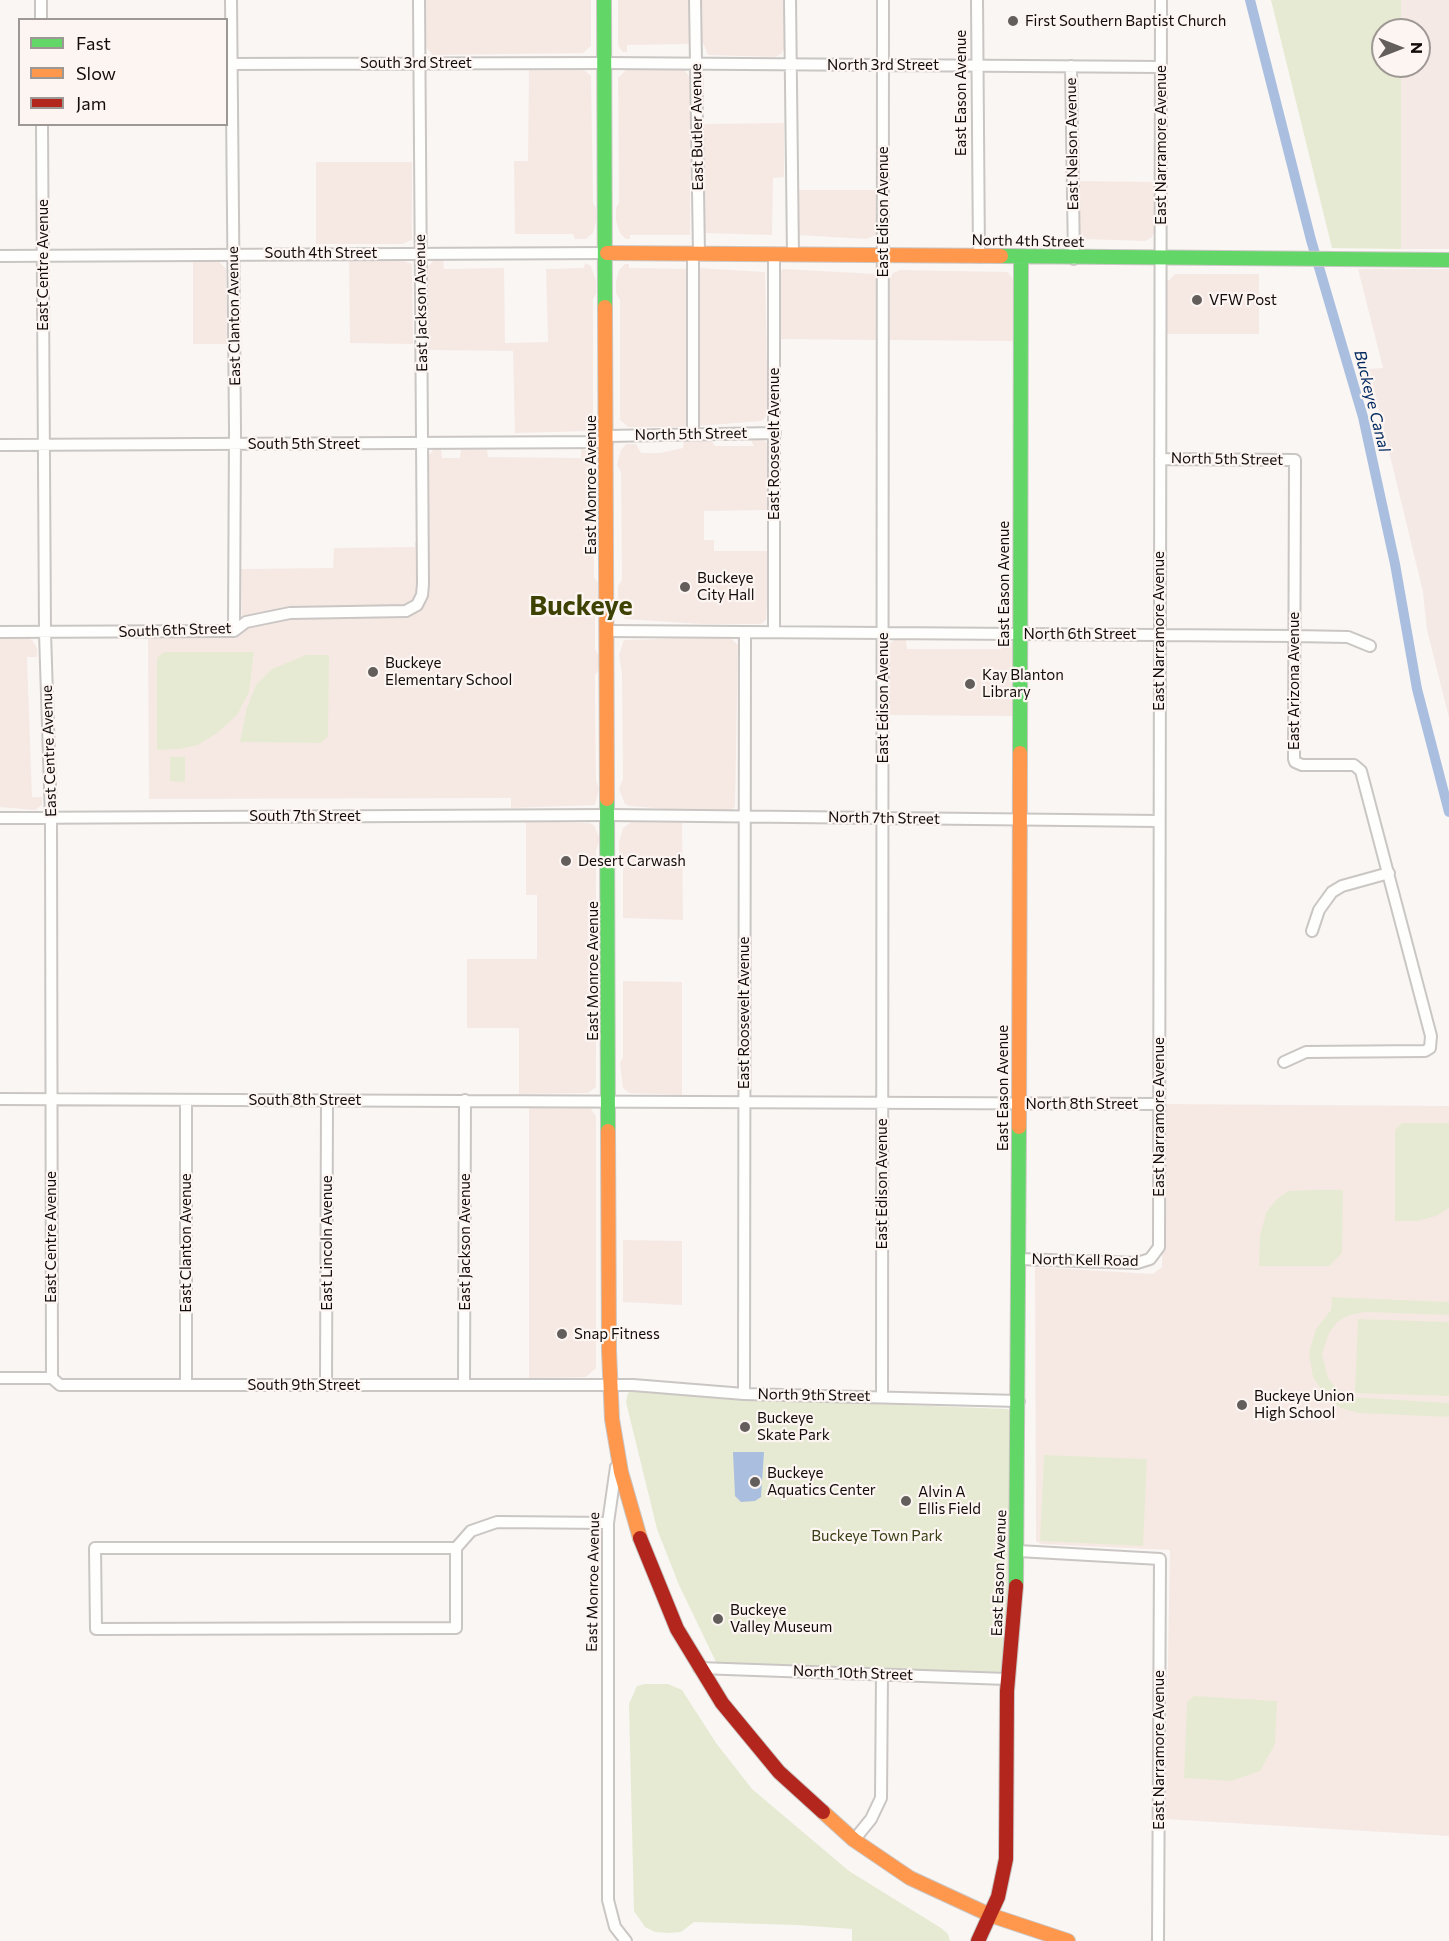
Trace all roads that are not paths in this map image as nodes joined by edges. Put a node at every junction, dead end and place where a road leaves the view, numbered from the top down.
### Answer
1 (41, 0) edge
2 (231, 0) edge
3 (418, 0) edge
4 (604, 0) edge
5 (695, 0) edge
6 (790, 0) edge
7 (883, 0) edge
8 (977, 0) edge
9 (1161, 0) edge
10 (41, 18) edge
11 (419, 63) junction
12 (605, 63) junction
13 (229, 64) edge
14 (695, 64) junction
15 (791, 64) junction
16 (883, 65) junction
17 (977, 66) junction
18 (1071, 66) junction
19 (1160, 67) junction
20 (42, 126) edge
21 (607, 252) junction
22 (233, 253) junction
23 (420, 254) junction
24 (696, 254) junction
25 (774, 255) junction
26 (793, 255) junction
27 (0, 256) edge
28 (43, 256) junction
29 (883, 256) junction
30 (979, 257) junction
31 (1021, 258) junction
32 (1074, 259) junction
33 (1161, 259) junction
34 (1449, 260) edge
35 (775, 433) junction
36 (693, 434) junction
37 (607, 439) junction
38 (422, 443) junction
39 (235, 444) junction
40 (45, 445) junction
41 (0, 446) edge
42 (1160, 459) junction
43 (1294, 460) joint
44 (417, 605) joint
45 (234, 631) junction
46 (608, 631) junction
47 (0, 632) edge
48 (745, 632) junction
49 (774, 632) junction
50 (45, 633) junction
51 (883, 634) junction
52 (1020, 634) junction
53 (1160, 634) junction
54 (1294, 636) junction
55 (1370, 646) dead end
56 (609, 815) junction
57 (745, 816) junction
58 (0, 818) edge
59 (51, 818) junction
60 (882, 818) junction
61 (1020, 819) junction
62 (1158, 820) junction
63 (1389, 873) junction
64 (1312, 931) dead end
65 (1284, 1062) dead end
66 (0, 1099) edge
67 (51, 1100) junction
68 (465, 1100) junction
69 (609, 1100) junction
70 (186, 1101) junction
71 (327, 1101) junction
72 (744, 1101) junction
73 (882, 1103) junction
74 (1020, 1103) junction
75 (1159, 1104) junction
76 (1019, 1259) junction
77 (1150, 1259) joint
78 (0, 1378) edge
79 (52, 1378) junction
80 (186, 1385) junction
81 (326, 1385) junction
82 (464, 1385) junction
83 (610, 1385) junction
84 (744, 1394) junction
85 (882, 1397) junction
86 (1019, 1401) junction
87 (618, 1456) junction
88 (608, 1523) junction
89 (456, 1548) junction
90 (1018, 1551) junction
91 (699, 1668) junction
92 (882, 1674) junction
93 (1007, 1679) junction
94 (854, 1840) junction
95 (990, 1915) junction
96 (624, 1940) edge
97 (978, 1941) edge
98 (1068, 1941) edge
99 (1158, 1941) edge

1 - 10 street
2 - 13 street, East Clanton Avenue
3 - 11 street, East Jackson Avenue
4 - 12 street, East Monroe Avenue
5 - 14 street, East Butler Avenue
6 - 15 street
7 - 16 street, East Edison Avenue
8 - 17 street, East Eason Avenue
9 - 19 street, East Narramore Avenue
11 - 12 street, South 3rd Street
11 - 13 street, South 3rd Street
11 - 23 street, East Jackson Avenue
12 - 14 street, North 3rd Street
12 - 21 street, East Monroe Avenue
13 - 22 street, East Clanton Avenue
14 - 15 street, North 3rd Street
14 - 24 street, East Butler Avenue
15 - 16 street, North 3rd Street
15 - 26 street
16 - 17 street, North 3rd Street
16 - 29 street, East Edison Avenue
17 - 18 street, North 3rd Street
17 - 30 street, East Eason Avenue
18 - 19 street, North 3rd Street
18 - 32 street, East Nelson Avenue
19 - 33 street, East Narramore Avenue
20 - 28 street, East Centre Avenue
21 - 23 street, South 4th Street
21 - 24 street, North 4th Street
21 - 37 street, East Monroe Avenue
22 - 23 street, South 4th Street
22 - 28 street, South 4th Street
22 - 39 street, East Clanton Avenue
23 - 38 street, East Jackson Avenue
24 - 25 street, North 4th Street
24 - 36 street, East Butler Avenue
25 - 26 street, North 4th Street
25 - 35 street, East Roosevelt Avenue
26 - 29 street, North 4th Street
27 - 28 street, South 4th Street
28 - 40 street, East Centre Avenue
29 - 30 street, North 4th Street
29 - 51 street, East Edison Avenue
30 - 31 street, North 4th Street
31 - 32 street, North 4th Street
31 - 52 street, East Eason Avenue
32 - 33 street, North 4th Street
33 - 34 street, North 4th Street
33 - 42 street, East Narramore Avenue
35 - 36 street, North 5th Street
35 - 49 street, East Roosevelt Avenue
36 - 37 street, North 5th Street
37 - 38 street, South 5th Street
37 - 46 street, East Monroe Avenue
38 - 39 street, South 5th Street
38 - 44 street, East Jackson Avenue
39 - 40 street, South 5th Street
39 - 45 street, East Clanton Avenue
40 - 41 street, South 5th Street
40 - 50 street, East Centre Avenue
42 - 43 street, North 5th Street
42 - 53 street, East Narramore Avenue
43 - 54 street, East Arizona Avenue
44 - 45 street, South 6th Street
45 - 50 street, South 6th Street
46 - 48 street, North 6th Street
46 - 56 street, East Monroe Avenue
47 - 50 street, South 6th Street
48 - 49 street, North 6th Street
48 - 57 street, East Roosevelt Avenue
49 - 51 street, North 6th Street
50 - 59 street, East Centre Avenue
51 - 52 street, North 6th Street
51 - 60 street, East Edison Avenue
52 - 53 street, North 6th Street
52 - 61 street, East Eason Avenue
53 - 54 street, North 6th Street
53 - 62 street, East Narramore Avenue
54 - 55 street, North 6th Street
54 - 63 street, East Arizona Avenue
56 - 57 street, North 7th Street
56 - 59 street, South 7th Street
56 - 69 street, East Monroe Avenue
57 - 60 street, North 7th Street
57 - 72 street, East Roosevelt Avenue
58 - 59 street, South 7th Street
59 - 67 street, East Centre Avenue
60 - 61 street, North 7th Street
60 - 73 street, East Edison Avenue
61 - 62 street, North 7th Street
61 - 74 street, East Eason Avenue
62 - 75 street, East Narramore Avenue
63 - 64 street
63 - 65 street, East Arizona Avenue
66 - 67 street, South 8th Street
67 - 70 street, South 8th Street
67 - 79 street, East Centre Avenue
68 - 69 street, South 8th Street
68 - 71 street, South 8th Street
68 - 82 street, East Jackson Avenue
69 - 72 street, North 8th Street
69 - 83 street, East Monroe Avenue
70 - 71 street, South 8th Street
70 - 80 street, East Clanton Avenue
71 - 81 street, East Lincoln Avenue
72 - 73 street, North 8th Street
72 - 84 street, East Roosevelt Avenue
73 - 74 street, North 8th Street
73 - 85 street, East Edison Avenue
74 - 75 street, North 8th Street
74 - 76 street, East Eason Avenue
75 - 77 street, East Narramore Avenue
76 - 77 street, North Kell Road
76 - 86 street, East Eason Avenue
78 - 79 street, South 9th Street
79 - 80 street, South 9th Street
80 - 81 street, South 9th Street
81 - 82 street, South 9th Street
82 - 83 street, South 9th Street
83 - 84 street, North 9th Street
83 - 87 street, East Monroe Avenue
84 - 85 street, North 9th Street
85 - 86 street, North 9th Street
86 - 90 street, East Eason Avenue
87 - 88 street, East Monroe Avenue
87 - 91 street
88 - 89 street
88 - 96 street, East Monroe Avenue
89 - 89 street
90 - 93 street, East Eason Avenue
90 - 99 street, East Narramore Avenue
91 - 92 street, North 10th Street
91 - 94 street
92 - 93 street, North 10th Street
92 - 94 street
93 - 95 street, East Eason Avenue
94 - 95 street
95 - 97 street, East Eason Avenue
95 - 98 street

